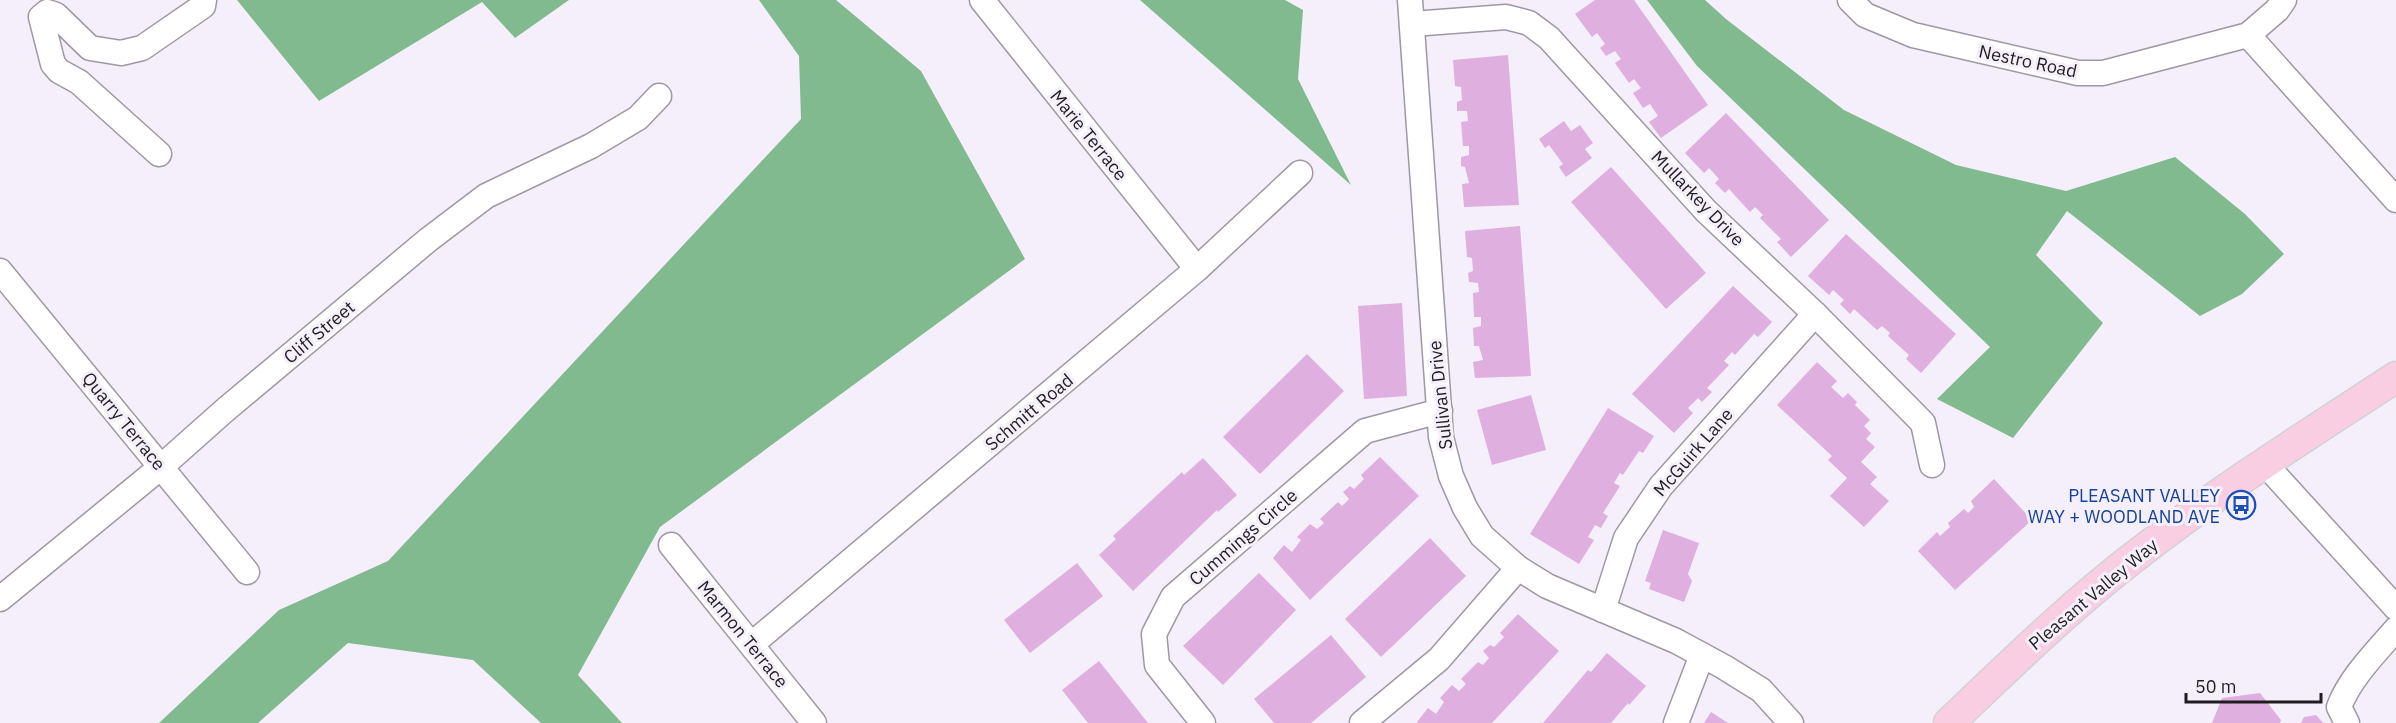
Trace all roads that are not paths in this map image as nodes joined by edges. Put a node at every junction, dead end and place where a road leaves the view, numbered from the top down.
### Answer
1 (204, 0) edge
2 (982, 0) edge
3 (1850, 0) edge
4 (2284, 0) edge
5 (1411, 12) edge
6 (2248, 35) junction
7 (659, 96) dead end
8 (159, 154) dead end
9 (1299, 173) dead end
10 (2396, 200) edge
11 (1197, 269) junction
12 (2, 277) edge
13 (1815, 314) junction
14 (2396, 377) edge
15 (1440, 411) junction
16 (2265, 464) junction
17 (1932, 465) dead end
18 (161, 467) junction
19 (671, 545) dead end
20 (1518, 568) junction
21 (247, 572) dead end
22 (0, 599) edge
23 (2396, 608) edge
24 (1603, 610) junction
25 (2396, 629) edge
26 (752, 644) junction
27 (1702, 655) junction
28 (814, 723) edge
29 (1203, 723) edge
30 (1362, 723) edge
31 (1676, 723) edge
32 (1791, 723) edge
33 (1949, 723) edge
34 (2347, 723) edge

1 - 8 street
2 - 11 street, Marie Terrace
3 - 6 street, Nestro Road
4 - 6 street, Nestro Road
5 - 13 street, Mullarkey Drive
5 - 15 street, Sullivan Drive
6 - 10 street
7 - 18 street, Cliff Street
9 - 11 street, Schmitt Road
11 - 26 street, Schmitt Road
12 - 18 street, Quarry Terrace
13 - 17 street, Mullarkey Drive
13 - 24 street, McGuirk Lane
14 - 16 main road, Pleasant Valley Way
15 - 20 street, Sullivan Drive
15 - 29 street, Cummings Circle
16 - 23 street
16 - 33 main road, Pleasant Valley Way
18 - 21 street, Quarry Terrace
18 - 22 street, Cliff Street
19 - 26 street, Marmon Terrace
20 - 24 street, Sullivan Drive
20 - 30 street
24 - 27 street, Sullivan Drive
25 - 34 street
26 - 28 street, Marmon Terrace
27 - 31 street
27 - 32 street, Sullivan Drive

